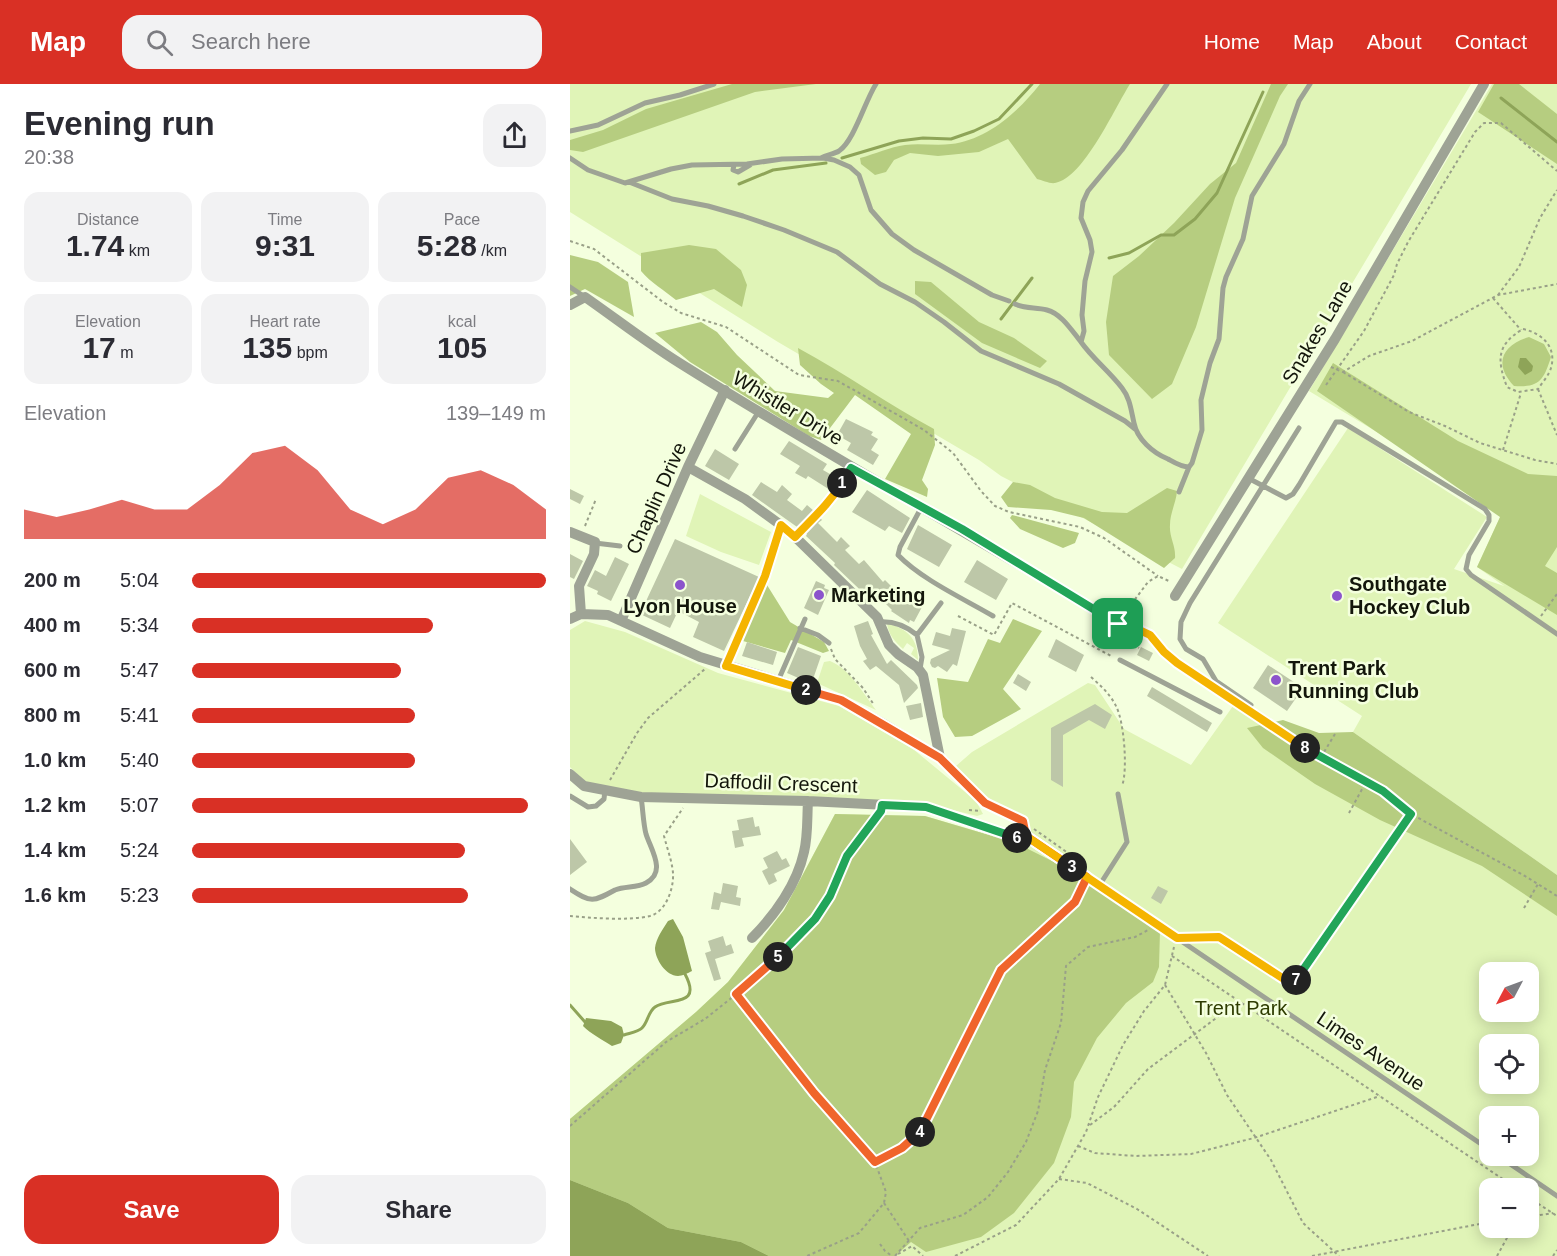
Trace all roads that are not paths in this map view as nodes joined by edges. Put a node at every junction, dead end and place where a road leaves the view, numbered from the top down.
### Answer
1 (714, 84) edge
2 (876, 84) edge
3 (1167, 84) edge
4 (1310, 84) edge
5 (1484, 84) edge
6 (570, 131) edge
7 (570, 158) edge
8 (820, 158) junction
9 (629, 182) junction
10 (570, 287) edge
11 (585, 297) junction
12 (570, 305) edge
13 (1082, 342) junction
14 (724, 390) junction
15 (759, 411) junction
16 (1299, 428) dead end
17 (1137, 430) junction
18 (735, 449) dead end
19 (688, 466) junction
20 (1190, 467) junction
21 (1248, 478) junction
22 (1264, 487) junction
23 (1179, 492) dead end
24 (921, 507) junction
25 (575, 535) edge
26 (595, 542) junction
27 (620, 546) dead end
28 (1178, 592) road end
29 (941, 603) dead end
30 (582, 614) junction
31 (993, 616) dead end
32 (570, 619) edge
33 (805, 619) dead end
34 (621, 621) junction
35 (879, 622) junction
36 (800, 628) junction
37 (1557, 634) edge
38 (917, 635) junction
39 (1150, 635) road end
40 (829, 643) road end
41 (1120, 660) road end
42 (920, 671) junction
43 (778, 681) junction
44 (1251, 705) dead end
45 (1221, 712) dead end
46 (942, 760) junction
47 (570, 774) edge
48 (605, 790) junction
49 (1118, 794) road end
50 (570, 796) edge
51 (641, 797) junction
52 (808, 801) junction
53 (1026, 836) junction
54 (1099, 886) junction
55 (570, 889) edge
56 (752, 938) dead end
57 (1479, 1143) edge
58 (1513, 1166) edge
59 (1557, 1196) edge

1 - 6 lane
2 - 8 lane
3 - 13 lane
4 - 20 lane
5 - 21 street, Snakes Lane
7 - 9 lane
8 - 9 lane
8 - 13 lane
9 - 17 lane
10 - 11 lane
11 - 12 street
11 - 14 street, Whistler Drive
13 - 17 lane
14 - 15 street, Whistler Drive
14 - 19 street, Chaplin Drive
15 - 18 lane
15 - 24 street, Whistler Drive
16 - 22 lane
17 - 20 lane
19 - 34 street, Chaplin Drive
19 - 35 street
20 - 23 lane
21 - 22 lane
21 - 28 street, Snakes Lane
22 - 37 lane
22 - 44 lane
24 - 31 lane
24 - 39 street, Whistler Drive
25 - 26 street
26 - 27 lane
26 - 30 street
29 - 38 lane
30 - 32 street
30 - 34 street
33 - 36 lane
34 - 43 street
35 - 38 lane
35 - 42 street
36 - 40 lane
36 - 43 lane
38 - 42 lane
41 - 45 lane
42 - 46 street
43 - 46 street
46 - 53 lane, Limes Avenue
47 - 48 street, Daffodil Crescent
48 - 50 lane
48 - 51 street, Daffodil Crescent
49 - 54 lane
51 - 52 street, Daffodil Crescent
51 - 55 lane
52 - 53 street, Daffodil Crescent
52 - 56 street
53 - 54 lane, Limes Avenue
54 - 57 lane, Limes Avenue
58 - 59 lane

